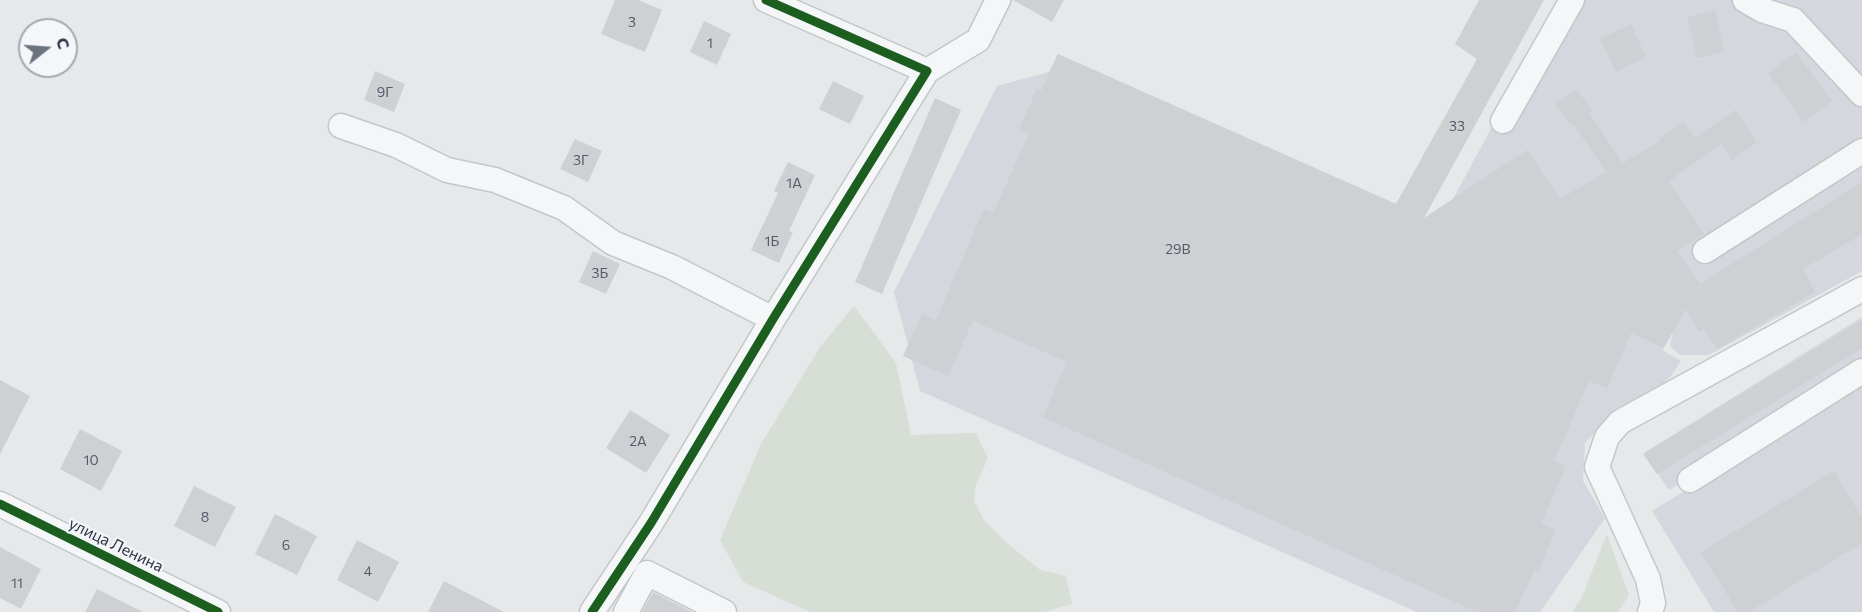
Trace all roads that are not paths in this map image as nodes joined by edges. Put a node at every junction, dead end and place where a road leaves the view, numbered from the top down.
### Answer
1 (766, 0) edge
2 (998, 0) edge
3 (1572, 0) edge
4 (1745, 0) edge
5 (927, 70) junction
6 (1862, 94) edge
7 (1503, 121) dead end
8 (341, 126) dead end
9 (1862, 151) edge
10 (1705, 251) dead end
11 (1862, 289) edge
12 (773, 319) junction
13 (1862, 371) edge
14 (1690, 480) dead end
15 (0, 504) edge
16 (694, 605) edge
17 (218, 612) edge
18 (592, 612) edge
19 (626, 612) edge
20 (724, 612) edge
21 (1650, 612) edge

1 - 5 street
2 - 5 street
3 - 7 street
4 - 6 street
5 - 12 street
8 - 12 street
9 - 10 street
11 - 21 street
12 - 18 street
13 - 14 street
15 - 17 street, улица Ленина
16 - 19 street
16 - 20 street

